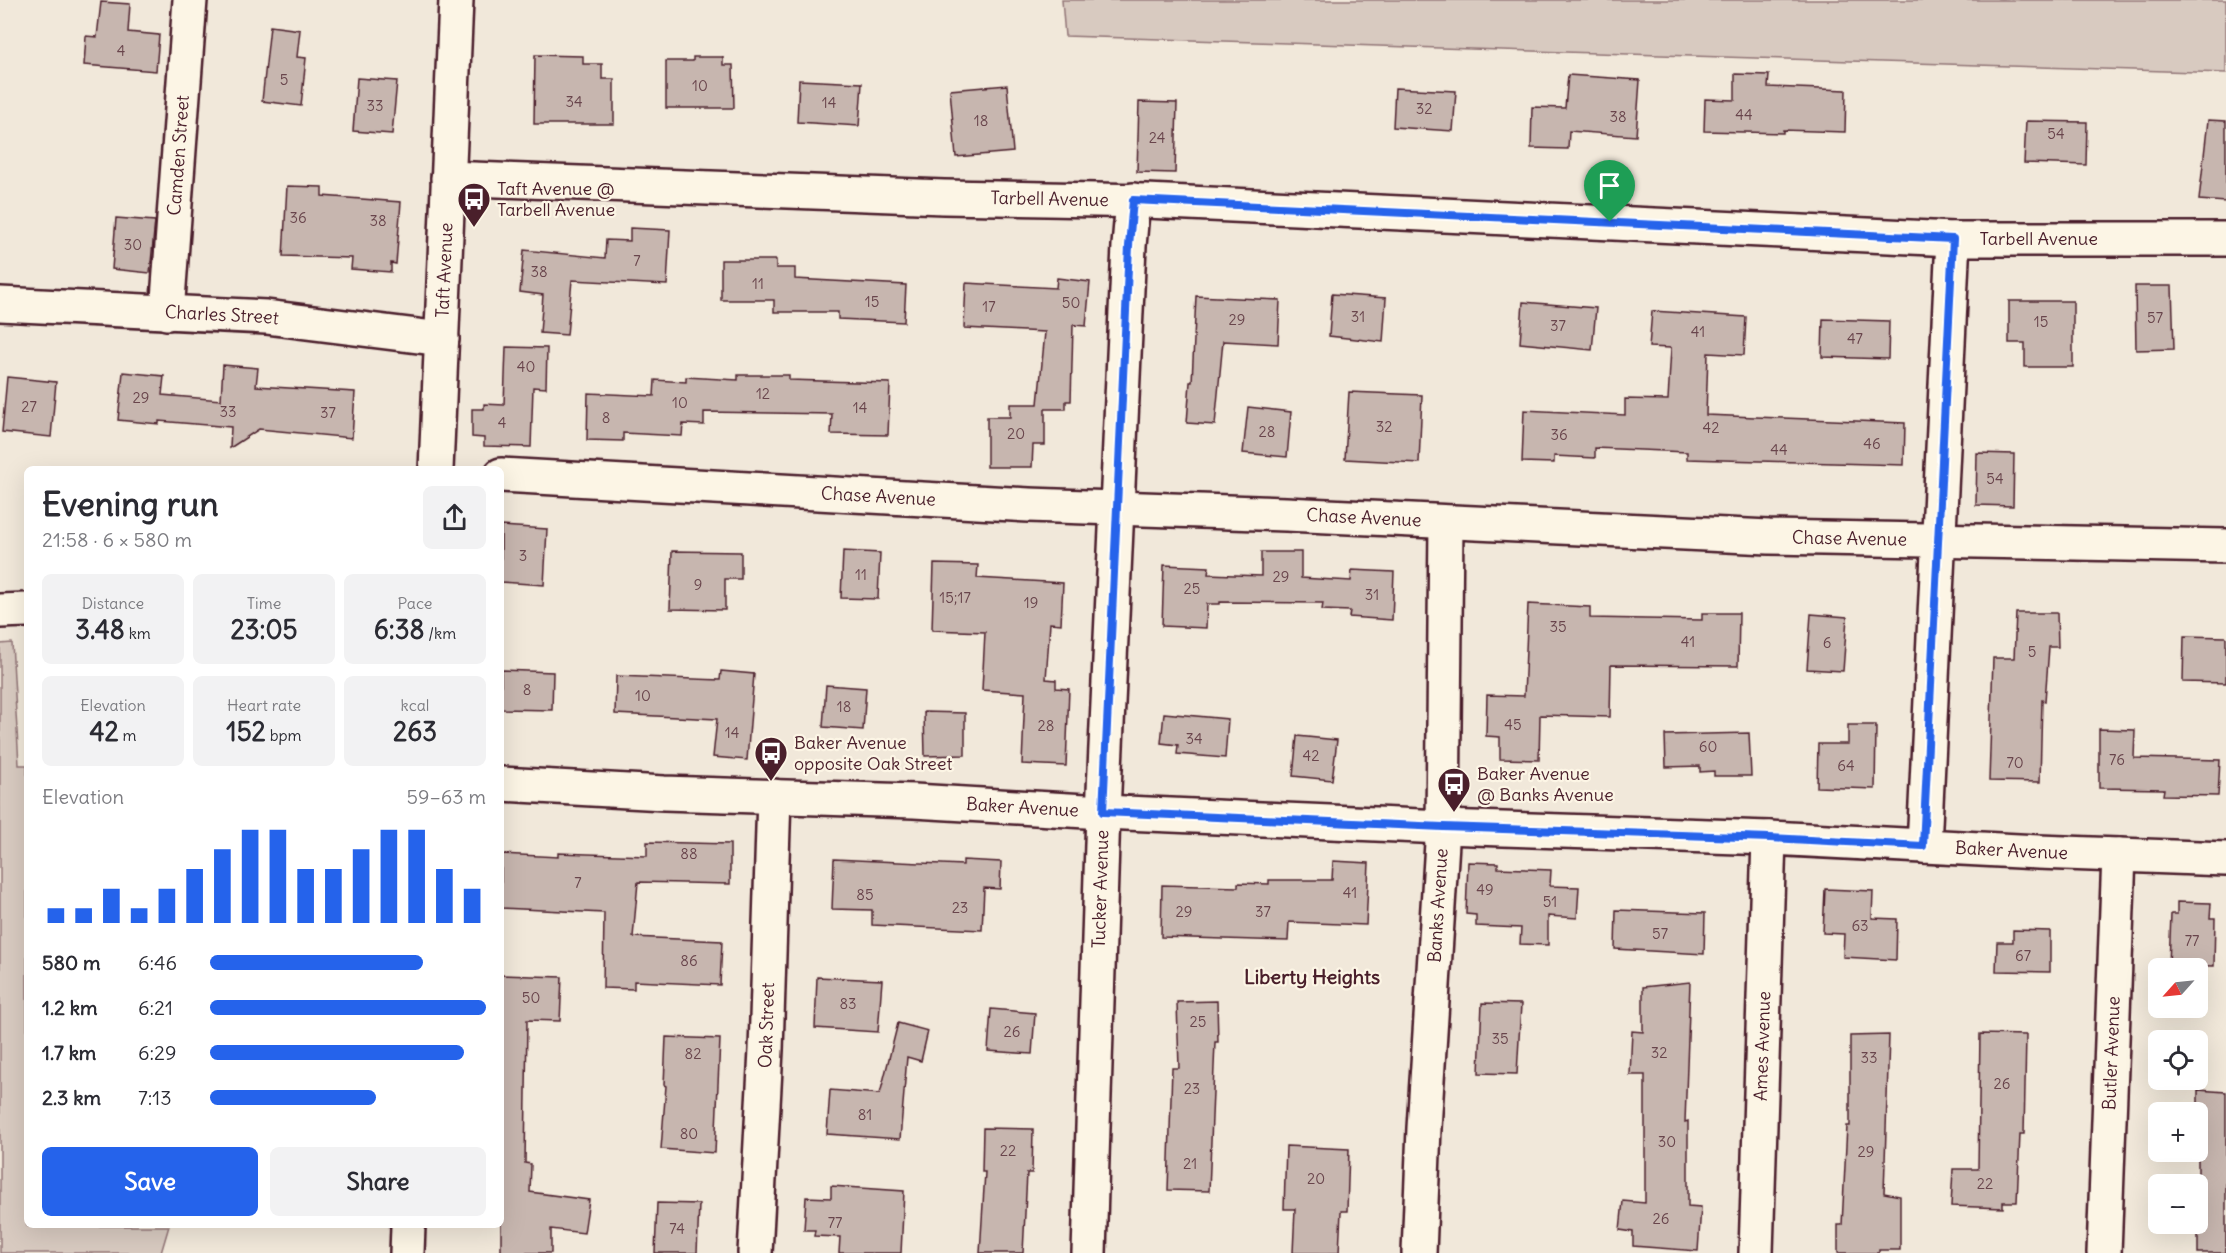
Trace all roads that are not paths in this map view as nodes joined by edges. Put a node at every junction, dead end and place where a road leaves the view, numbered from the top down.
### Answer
1 (190, 0) edge
2 (456, 0) edge
3 (448, 178) junction
4 (1133, 200) junction
5 (1953, 239) junction
6 (2226, 239) edge
7 (0, 304) edge
8 (168, 313) junction
9 (442, 339) junction
10 (436, 466) edge
11 (504, 475) edge
12 (1116, 508) junction
13 (1446, 523) junction
14 (1940, 540) junction
15 (2226, 546) edge
16 (24, 610) edge
17 (0, 611) edge
18 (504, 784) edge
19 (774, 796) junction
20 (1103, 812) junction
21 (1443, 827) junction
22 (1770, 838) junction
23 (1923, 846) junction
24 (2119, 855) junction
25 (2226, 859) edge
26 (408, 1228) edge
27 (407, 1253) edge
28 (755, 1253) edge
29 (1089, 1253) edge
30 (1419, 1253) edge
31 (1756, 1253) edge
32 (2104, 1253) edge

1 - 8 street, Camden Street
2 - 3 street, Taft Avenue
3 - 4 street, Tarbell Avenue
3 - 9 street, Taft Avenue
4 - 5 street, Tarbell Avenue
4 - 12 street, Tucker Avenue
5 - 6 street, Tarbell Avenue
5 - 14 street
7 - 8 street, Charles Street
8 - 9 street, Charles Street
9 - 10 street, Taft Avenue
11 - 12 street, Chase Avenue
12 - 13 street, Chase Avenue
12 - 20 street, Tucker Avenue
13 - 14 street, Chase Avenue
13 - 21 street, Banks Avenue
14 - 15 street, Chase Avenue
14 - 23 street
16 - 17 street
18 - 19 street, Baker Avenue
19 - 20 street, Baker Avenue
19 - 28 street, Oak Street
20 - 21 street, Baker Avenue
20 - 29 street, Tucker Avenue
21 - 22 street, Baker Avenue
21 - 30 street, Banks Avenue
22 - 23 street, Baker Avenue
22 - 31 street, Ames Avenue
23 - 24 street, Baker Avenue
24 - 25 street, Baker Avenue
24 - 32 street, Butler Avenue
26 - 27 street

